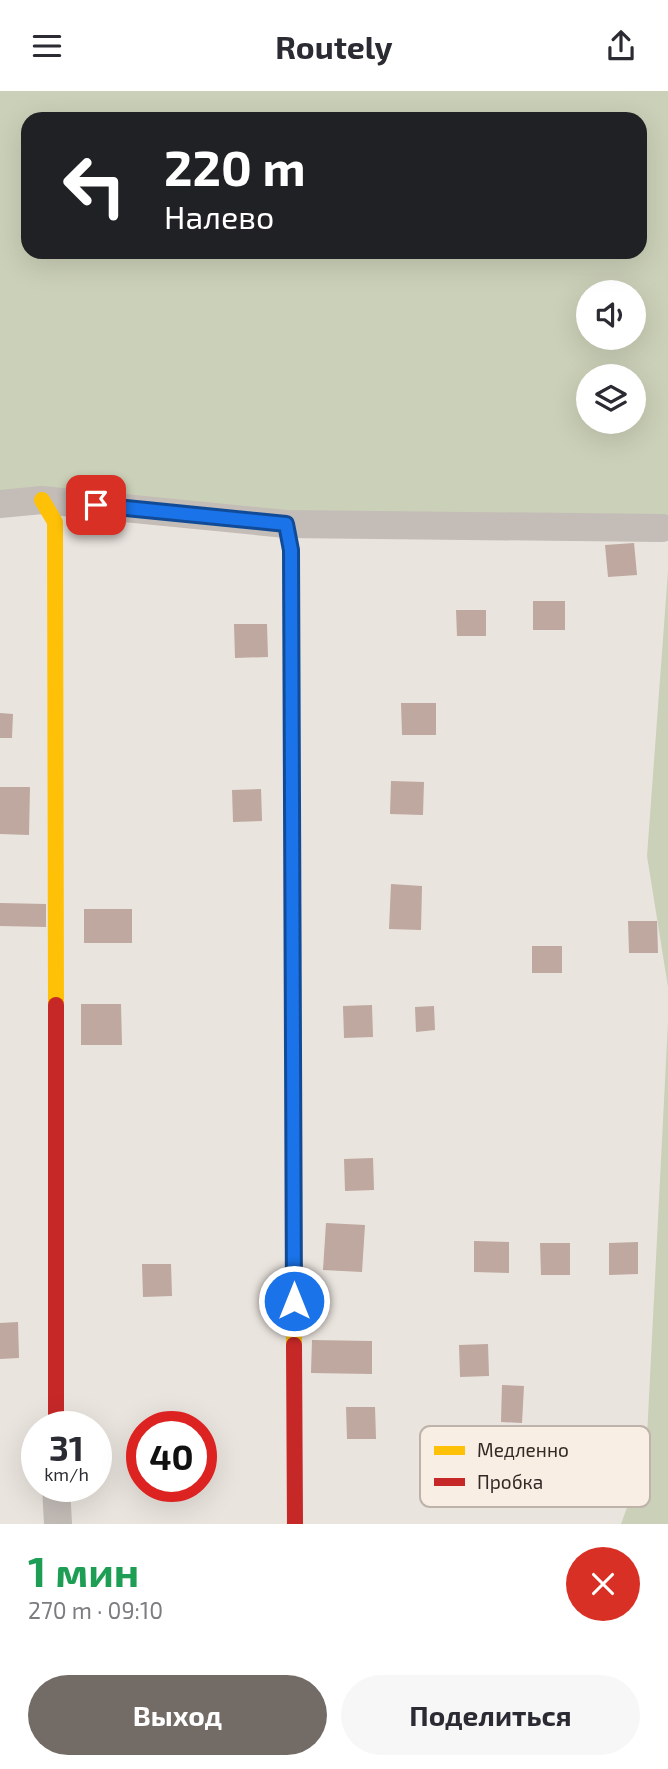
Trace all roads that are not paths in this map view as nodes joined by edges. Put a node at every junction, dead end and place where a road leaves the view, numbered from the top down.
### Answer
1 (42, 500) junction
2 (0, 504) edge
3 (286, 524) junction
4 (662, 527) dead end
5 (56, 1411) edge
6 (57, 1502) edge
7 (58, 1524) edge
8 (295, 1524) edge

1 - 2 street
1 - 3 street
1 - 5 street
3 - 4 street
3 - 8 street
6 - 7 street

